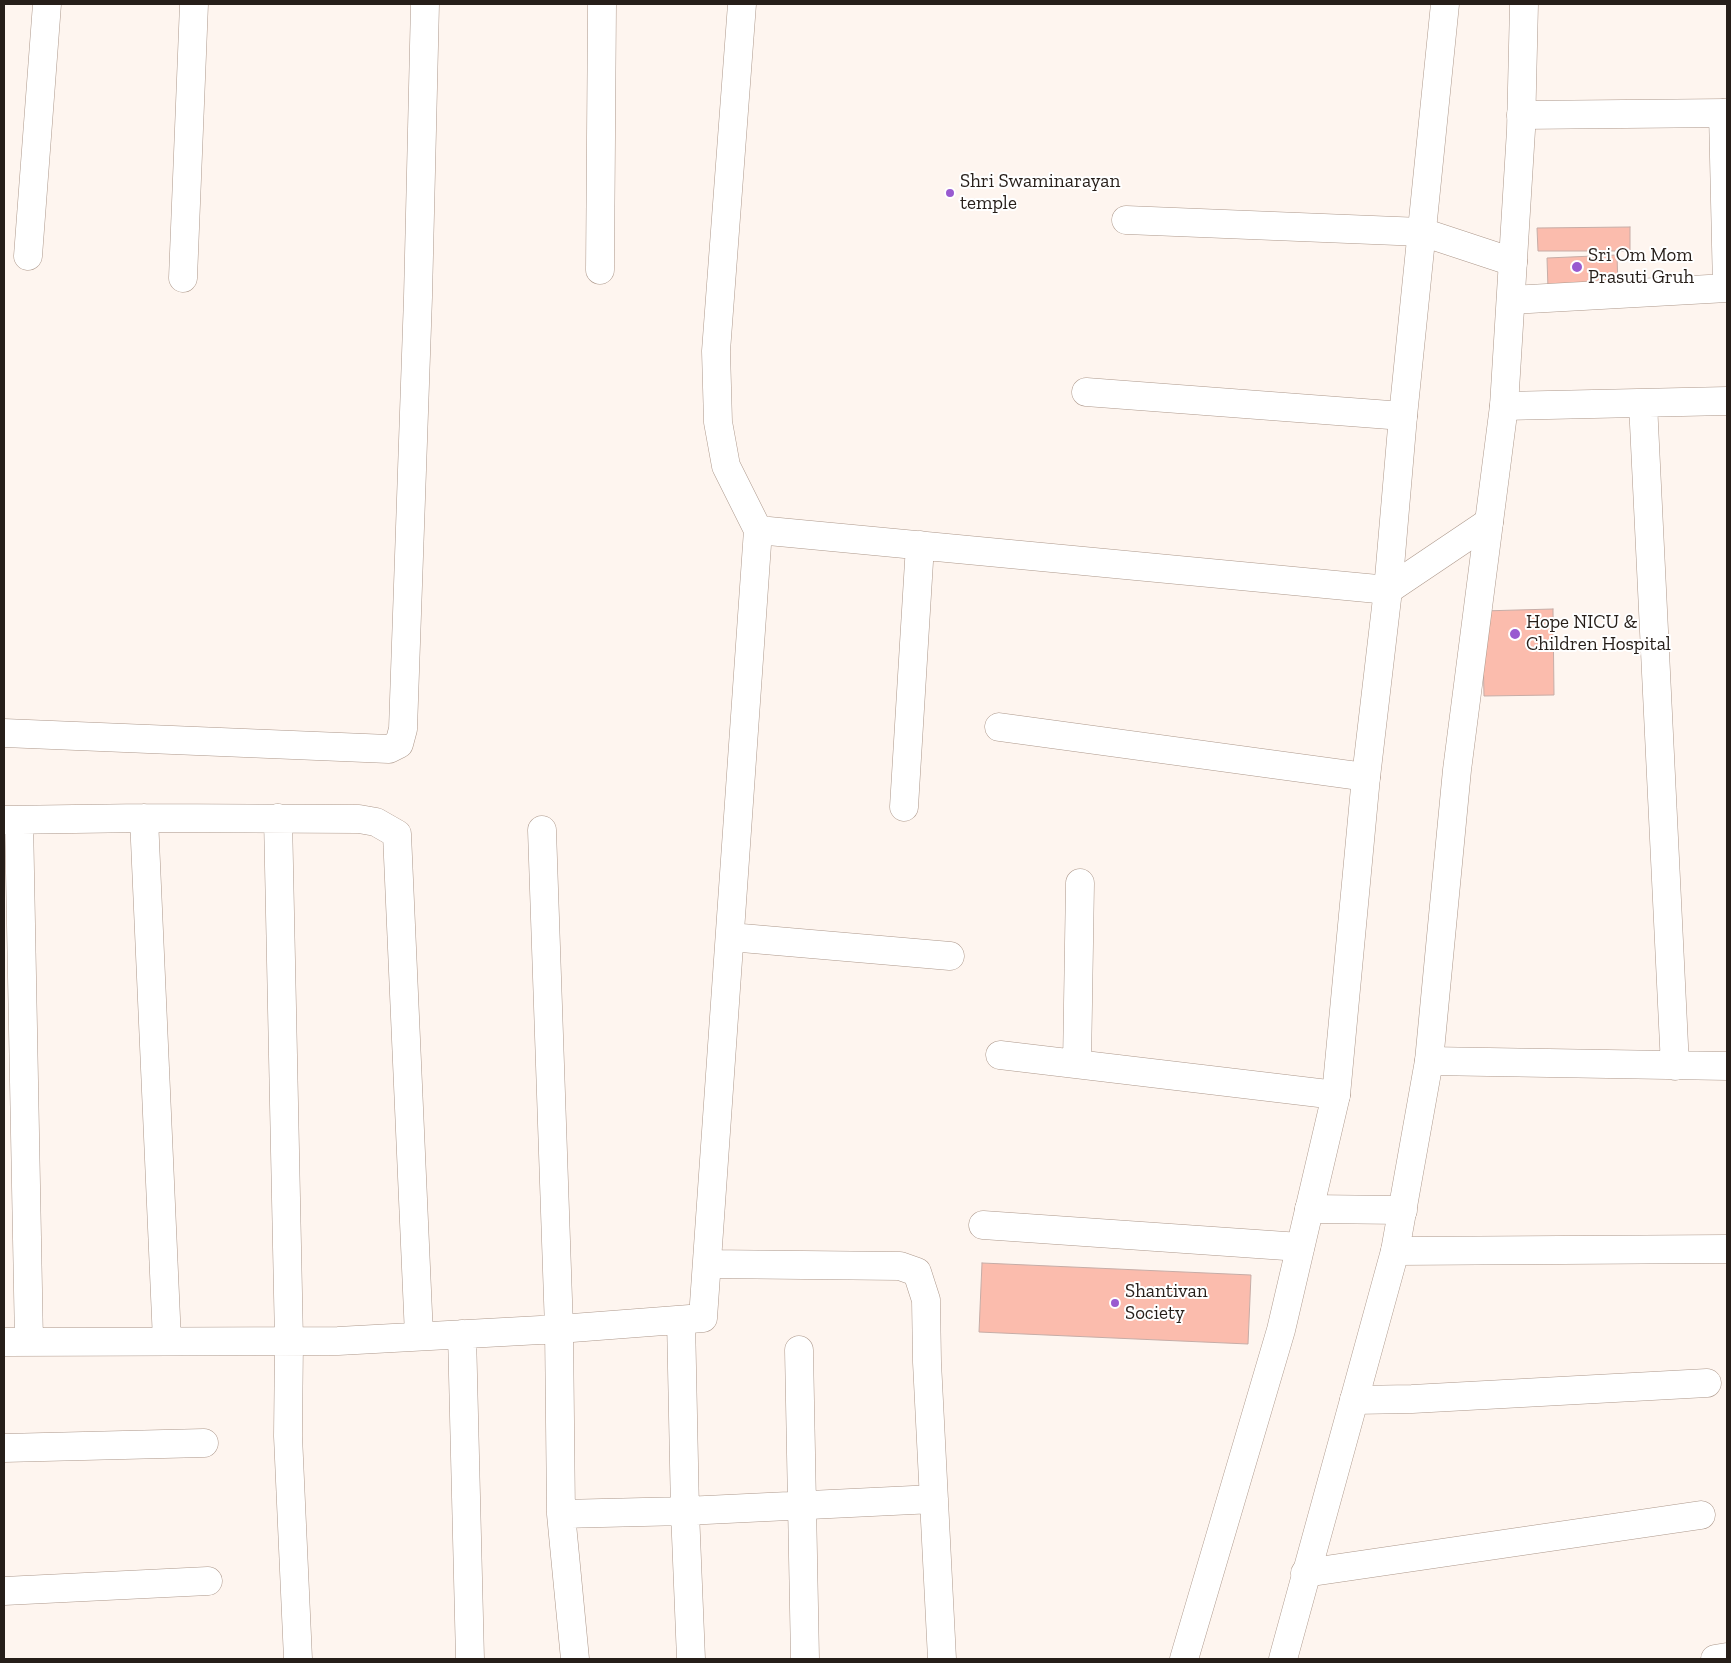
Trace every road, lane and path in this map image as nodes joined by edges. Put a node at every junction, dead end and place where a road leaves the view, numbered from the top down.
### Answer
1 (47, 4) edge
2 (194, 4) edge
3 (425, 4) edge
4 (602, 4) edge
5 (742, 4) edge
6 (1445, 4) edge
7 (1524, 4) edge
8 (1725, 113) edge
9 (1521, 115) junction
10 (1126, 220) dead end
11 (1422, 232) junction
12 (28, 256) dead end
13 (1513, 262) junction
14 (600, 270) dead end
15 (183, 278) dead end
16 (1727, 288) edge
17 (1511, 300) junction
18 (1086, 392) dead end
19 (1727, 401) edge
20 (1643, 403) junction
21 (1504, 406) junction
22 (1403, 416) junction
23 (1489, 522) junction
24 (758, 530) junction
25 (920, 545) junction
26 (1388, 590) junction
27 (999, 727) dead end
28 (4, 733) edge
29 (1366, 777) junction
30 (904, 807) dead end
31 (144, 818) junction
32 (278, 818) junction
33 (11, 820) edge
34 (542, 830) dead end
35 (1080, 883) dead end
36 (730, 937) junction
37 (950, 956) dead end
38 (1000, 1055) dead end
39 (1429, 1061) junction
40 (1077, 1064) junction
41 (1675, 1066) junction
42 (1727, 1066) edge
43 (1336, 1095) junction
44 (1309, 1209) junction
45 (1403, 1210) junction
46 (983, 1226) dead end
47 (1300, 1247) junction
48 (1727, 1249) edge
49 (1395, 1251) junction
50 (707, 1264) junction
51 (681, 1320) junction
52 (559, 1329) junction
53 (462, 1334) junction
54 (419, 1336) junction
55 (167, 1341) junction
56 (16, 1342) edge
57 (289, 1342) junction
58 (800, 1350) dead end
59 (1707, 1383) dead end
60 (1354, 1400) junction
61 (204, 1443) dead end
62 (4, 1448) edge
63 (934, 1499) junction
64 (802, 1506) junction
65 (685, 1511) junction
66 (561, 1514) junction
67 (1700, 1515) dead end
68 (1305, 1573) junction
69 (208, 1581) dead end
70 (4, 1591) edge
71 (1727, 1657) edge
72 (298, 1659) edge
73 (470, 1659) edge
74 (575, 1659) edge
75 (691, 1659) edge
76 (805, 1659) edge
77 (942, 1659) edge
78 (1184, 1659) edge
79 (1283, 1659) edge
80 (1715, 1659) edge

1 - 12 street
2 - 15 street
3 - 28 street
4 - 14 street
5 - 24 street
6 - 11 street
7 - 9 street
8 - 9 street
8 - 16 street
9 - 13 street
10 - 11 street
11 - 13 street
11 - 22 street
13 - 17 street
16 - 17 street
17 - 21 street
18 - 22 street
19 - 20 street
20 - 21 street
20 - 41 street
21 - 23 street
22 - 26 street
23 - 26 street
23 - 39 street
24 - 25 street
24 - 36 street
25 - 26 street
25 - 30 street
26 - 29 street
27 - 29 street
29 - 43 street
31 - 32 street
31 - 33 street
31 - 55 street
32 - 54 street
32 - 57 street
33 - 56 street
34 - 52 street
35 - 40 street
36 - 37 street
36 - 50 street
38 - 40 street
39 - 41 street
39 - 45 street
40 - 43 street
41 - 42 street
43 - 44 street
44 - 45 street
44 - 47 street
45 - 49 street
46 - 47 street
47 - 78 street
48 - 49 street
49 - 60 street
50 - 51 street
50 - 63 street
51 - 52 street
51 - 65 street
52 - 53 street
52 - 66 street
53 - 54 street
53 - 73 street
54 - 57 street
55 - 56 street
55 - 57 street
57 - 72 street
58 - 64 street
59 - 60 street
60 - 68 street
61 - 62 street
63 - 64 street
63 - 77 street
64 - 65 street
64 - 76 street
65 - 66 street
65 - 75 street
66 - 74 street
67 - 68 street
68 - 79 street
69 - 70 street
71 - 80 street

